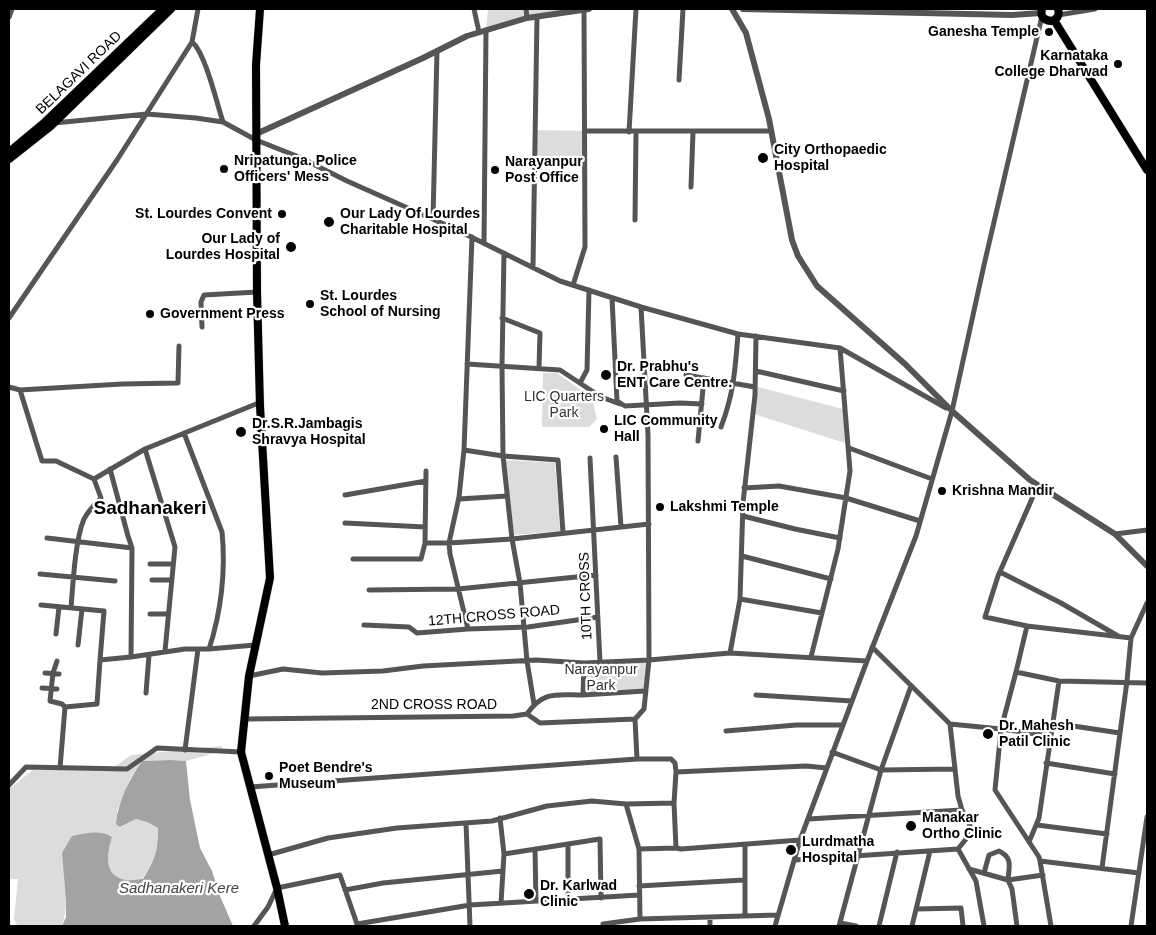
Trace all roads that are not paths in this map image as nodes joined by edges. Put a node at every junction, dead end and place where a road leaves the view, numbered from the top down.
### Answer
1 (12, 9) edge
2 (163, 9) edge
3 (171, 9) edge
4 (198, 9) edge
5 (260, 9) edge
6 (474, 9) edge
7 (526, 9) edge
8 (587, 9) edge
9 (636, 9) edge
10 (683, 9) edge
11 (732, 9) edge
12 (742, 9) edge
13 (1095, 9) edge
14 (807, 10) edge
15 (561, 11) edge
16 (907, 11) edge
17 (1042, 13) edge
18 (1057, 15) edge
19 (9, 17) edge
20 (537, 17) junction
21 (527, 18) junction
22 (483, 31) junction
23 (192, 42) junction
24 (438, 51) junction
25 (679, 80) dead end
26 (147, 114) junction
27 (54, 122) junction
28 (223, 122) junction
29 (585, 131) junction
30 (771, 131) junction
31 (629, 132) junction
32 (636, 132) junction
33 (693, 132) junction
34 (256, 137) junction
35 (9, 152) edge
36 (9, 159) edge
37 (1147, 170) edge
38 (691, 187) dead end
39 (433, 219) junction
40 (635, 220) dead end
41 (472, 237) junction
42 (484, 243) junction
43 (504, 253) junction
44 (532, 267) junction
45 (573, 285) junction
46 (589, 290) junction
47 (257, 292) junction
48 (612, 298) junction
49 (641, 307) junction
50 (9, 318) edge
51 (502, 318) junction
52 (202, 328) dead end
53 (738, 334) junction
54 (756, 336) junction
55 (179, 346) dead end
56 (840, 348) junction
57 (467, 364) junction
58 (502, 366) junction
59 (539, 368) junction
60 (756, 371) junction
61 (686, 375) dead end
62 (704, 378) junction
63 (580, 383) junction
64 (734, 383) junction
65 (9, 387) edge
66 (755, 387) junction
67 (20, 390) junction
68 (844, 391) junction
69 (261, 402) junction
70 (702, 404) junction
71 (647, 405) junction
72 (625, 406) junction
73 (952, 411) junction
74 (721, 427) dead end
75 (184, 433) junction
76 (698, 441) dead end
77 (848, 448) junction
78 (146, 449) junction
79 (464, 450) junction
80 (503, 456) junction
81 (616, 457) dead end
82 (590, 458) dead end
83 (110, 469) junction
84 (426, 471) dead end
85 (94, 479) junction
86 (932, 479) junction
87 (426, 481) junction
88 (1038, 485) junction
89 (744, 488) junction
90 (344, 494) dead end
91 (507, 496) junction
92 (846, 498) junction
93 (459, 499) junction
94 (743, 516) junction
95 (920, 521) junction
96 (345, 523) dead end
97 (650, 524) junction
98 (425, 527) junction
99 (621, 527) junction
100 (594, 530) junction
101 (1147, 530) edge
102 (563, 534) junction
103 (1114, 534) junction
104 (47, 538) dead end
105 (840, 538) junction
106 (512, 539) junction
107 (78, 542) junction
108 (425, 542) junction
109 (449, 543) junction
110 (132, 548) junction
111 (742, 556) junction
112 (352, 559) dead end
113 (150, 564) dead end
114 (173, 564) junction
115 (1147, 566) edge
116 (1000, 572) junction
117 (40, 574) dead end
118 (596, 575) junction
119 (74, 577) junction
120 (831, 579) junction
121 (152, 580) dead end
122 (171, 580) junction
123 (115, 581) dead end
124 (520, 583) junction
125 (458, 589) junction
126 (369, 590) dead end
127 (740, 599) junction
128 (1147, 603) edge
129 (41, 605) dead end
130 (60, 607) junction
131 (70, 608) junction
132 (82, 609) junction
133 (822, 613) junction
134 (150, 614) dead end
135 (168, 614) junction
136 (598, 617) junction
137 (364, 625) dead end
138 (1027, 626) junction
139 (525, 627) junction
140 (468, 629) junction
141 (56, 634) dead end
142 (1120, 637) junction
143 (1131, 638) junction
144 (78, 645) dead end
145 (255, 645) junction
146 (872, 647) junction
147 (198, 649) junction
148 (210, 649) junction
149 (165, 651) junction
150 (730, 653) junction
151 (149, 655) junction
152 (130, 657) junction
153 (811, 657) junction
154 (100, 660) junction
155 (649, 660) junction
156 (57, 661) dead end
157 (527, 661) junction
158 (867, 661) junction
159 (600, 662) junction
160 (584, 663) junction
161 (1016, 672) junction
162 (45, 673) dead end
163 (56, 674) junction
164 (249, 676) junction
165 (1059, 680) junction
166 (1127, 682) junction
167 (1147, 683) edge
168 (911, 686) junction
169 (42, 688) dead end
170 (51, 688) junction
171 (58, 689) dead end
172 (645, 691) junction
173 (146, 693) dead end
174 (583, 695) junction
175 (756, 695) dead end
176 (852, 701) junction
177 (534, 704) junction
178 (65, 707) junction
179 (527, 714) junction
180 (635, 718) junction
181 (245, 719) junction
182 (1053, 723) junction
183 (950, 724) junction
184 (843, 725) junction
185 (1001, 729) junction
186 (726, 731) dead end
187 (1120, 733) junction
188 (1051, 736) junction
189 (185, 750) junction
190 (241, 752) junction
191 (832, 752) junction
192 (637, 759) junction
193 (1046, 763) junction
194 (60, 768) junction
195 (827, 768) junction
196 (954, 769) junction
197 (881, 770) junction
198 (676, 772) junction
199 (1115, 774) junction
200 (9, 785) edge
201 (250, 787) junction
202 (674, 803) junction
203 (626, 804) junction
204 (962, 810) junction
205 (868, 817) junction
206 (1147, 817) edge
207 (500, 818) junction
208 (808, 819) junction
209 (466, 823) junction
210 (1037, 825) junction
211 (1147, 825) edge
212 (1107, 834) junction
213 (800, 840) junction
214 (1029, 842) junction
215 (568, 844) junction
216 (745, 845) junction
217 (676, 848) junction
218 (535, 849) junction
219 (639, 849) junction
220 (958, 849) junction
221 (930, 851) junction
222 (897, 852) junction
223 (504, 854) junction
224 (268, 855) junction
225 (858, 857) junction
226 (794, 860) junction
227 (1040, 862) junction
228 (1102, 868) junction
229 (969, 869) junction
230 (503, 871) junction
231 (984, 873) junction
232 (468, 874) junction
233 (1139, 874) junction
234 (1043, 875) junction
235 (744, 880) junction
236 (1008, 880) junction
237 (639, 886) junction
238 (277, 888) junction
239 (345, 890) junction
240 (639, 896) junction
241 (601, 898) junction
242 (568, 900) junction
243 (536, 901) junction
244 (501, 903) junction
245 (470, 905) junction
246 (916, 909) junction
247 (778, 915) junction
248 (745, 916) junction
249 (710, 917) junction
250 (683, 918) junction
251 (390, 919) junction
252 (640, 919) junction
253 (356, 925) edge
254 (839, 925) edge
255 (254, 926) edge
256 (285, 926) edge
257 (391, 926) edge
258 (470, 926) edge
259 (604, 926) edge
260 (684, 926) edge
261 (710, 926) edge
262 (775, 926) edge
263 (856, 926) edge
264 (879, 926) edge
265 (912, 926) edge
266 (963, 926) edge
267 (984, 926) edge
268 (1017, 926) edge
269 (1051, 926) edge
270 (1131, 926) edge

1 - 19 street
2 - 35 main road, BELAGAVI ROAD
3 - 27 main road
4 - 23 street
5 - 34 main road
6 - 22 street
7 - 21 street
8 - 15 street
8 - 29 street
9 - 31 street
10 - 25 street
11 - 30 street
12 - 14 street
13 - 18 street
14 - 16 street
15 - 20 street
16 - 17 street
17 - 18 main road
17 - 73 street
18 - 37 main road
20 - 21 street
20 - 44 street
21 - 22 street
22 - 24 street
22 - 42 street
23 - 26 street
23 - 28 street
24 - 34 street
24 - 39 street
26 - 27 street
26 - 28 street
26 - 50 street
27 - 36 main road
28 - 34 street
29 - 31 street
29 - 45 street
30 - 33 street
30 - 73 street
31 - 32 street
32 - 33 street
32 - 40 street
33 - 38 street
34 - 39 street
34 - 47 main road
39 - 41 street
41 - 42 street
41 - 57 street
42 - 43 street
43 - 44 street
43 - 51 street
44 - 45 street
45 - 46 street
46 - 48 street
46 - 63 street
47 - 52 street
47 - 69 main road
48 - 49 street
48 - 72 street
49 - 53 street
49 - 71 street
51 - 58 street
51 - 59 street
53 - 54 street
53 - 64 street
54 - 56 street
54 - 60 street
55 - 67 street
56 - 68 street
56 - 73 street
57 - 58 street
57 - 79 street
58 - 59 street
58 - 80 street
59 - 63 street
60 - 66 street
60 - 68 street
61 - 62 street
62 - 64 street
62 - 70 street
63 - 72 street
64 - 66 street
64 - 74 street
65 - 67 street
66 - 89 street
67 - 85 street
68 - 77 street
69 - 75 street
69 - 145 main road
70 - 71 street
70 - 76 street
71 - 72 street
71 - 97 street
73 - 86 street
73 - 88 street
75 - 78 street
75 - 148 street
77 - 86 street
77 - 92 street
78 - 83 street
78 - 114 street
79 - 80 street
79 - 93 street
80 - 91 street
80 - 102 street
81 - 99 street
82 - 100 street, 10TH CROSS
83 - 85 street
83 - 110 street
84 - 87 street
85 - 107 street
86 - 95 street
87 - 90 street
87 - 98 street
88 - 103 street
88 - 116 street
89 - 92 street
89 - 94 street
91 - 93 street
91 - 106 street
92 - 95 street
92 - 105 street
93 - 109 street
94 - 105 street
94 - 111 street
95 - 146 street
96 - 98 street
97 - 99 street
97 - 155 street
98 - 108 street
99 - 100 street
100 - 102 street
100 - 118 street, 10TH CROSS
101 - 103 street
102 - 106 street
103 - 115 street
104 - 107 street
105 - 120 street
106 - 109 street
106 - 124 street
107 - 110 street
107 - 119 street
108 - 109 street
108 - 112 street
109 - 125 street
110 - 152 street
111 - 120 street
111 - 127 street
113 - 114 street
114 - 122 street
116 - 138 street
116 - 142 street
117 - 119 street
118 - 124 street
118 - 136 street, 10TH CROSS
119 - 123 street
119 - 131 street
120 - 133 street
121 - 122 street
122 - 135 street
124 - 125 street
124 - 139 street
125 - 126 street
125 - 140 street
127 - 133 street
127 - 150 street
128 - 143 street
129 - 130 street
130 - 131 street
130 - 141 street
131 - 132 street
132 - 144 street
132 - 154 street
133 - 153 street
134 - 135 street
135 - 149 street
136 - 139 street, 12TH CROSS ROAD
136 - 159 street, 10TH CROSS
137 - 140 street, 12TH CROSS ROAD
138 - 142 street
138 - 161 street
139 - 140 street, 12TH CROSS ROAD
139 - 157 street
142 - 143 street
143 - 166 street
145 - 148 street
145 - 164 main road
146 - 158 street
146 - 168 street
147 - 148 street
147 - 149 street
147 - 189 street
149 - 151 street
150 - 153 street
150 - 155 street
151 - 152 street
151 - 173 street
152 - 154 street
153 - 158 street
154 - 178 street
155 - 159 street
155 - 172 street
156 - 163 street
157 - 160 street
157 - 164 street
157 - 177 street
158 - 176 street
159 - 160 street
160 - 174 street
161 - 165 street
161 - 185 street
162 - 163 street
163 - 170 street
164 - 181 main road
165 - 166 street
165 - 182 street
166 - 167 street
166 - 187 street
168 - 183 street
168 - 197 street
169 - 170 street
170 - 171 street
170 - 178 street
172 - 174 street
172 - 180 street
174 - 177 street
175 - 176 street
176 - 184 street
177 - 179 street
178 - 194 street
179 - 180 street
179 - 181 street, 2ND CROSS ROAD
180 - 192 street
181 - 190 main road
182 - 187 street
182 - 188 street
183 - 185 street
183 - 196 street
184 - 186 street
184 - 191 street
185 - 188 street
185 - 214 street
187 - 199 street
188 - 193 street
189 - 190 street
189 - 194 street
190 - 201 main road
191 - 195 street
191 - 197 street
192 - 198 street
192 - 201 street
193 - 199 street
193 - 210 street
194 - 200 street
195 - 198 street
195 - 208 street
196 - 197 street
196 - 204 street
197 - 205 street
198 - 202 street
199 - 212 street
201 - 224 main road
202 - 203 street
202 - 217 street
203 - 207 street
203 - 219 street
204 - 205 street
204 - 220 street
205 - 208 street
205 - 225 street
206 - 211 street
207 - 209 street
207 - 223 street
208 - 213 street
209 - 224 street
209 - 232 street
210 - 212 street
210 - 214 street
211 - 233 street
212 - 228 street
213 - 216 street
213 - 226 street
214 - 227 street
215 - 218 street
215 - 241 street
215 - 242 street
216 - 217 street
216 - 235 street
217 - 219 street
218 - 223 street
218 - 243 street
219 - 237 street
220 - 221 street
220 - 229 street
221 - 222 street
221 - 246 street
222 - 225 street
222 - 264 street
223 - 230 street
224 - 238 main road
225 - 226 street
225 - 254 street
226 - 247 street
227 - 228 street
227 - 234 street
228 - 233 street
229 - 231 street
229 - 267 street
230 - 232 street
230 - 244 street
231 - 236 street
231 - 236 street
232 - 239 street
232 - 245 street
233 - 270 street
234 - 236 street
234 - 269 street
235 - 237 street
235 - 248 street
236 - 268 street
237 - 240 street
238 - 239 street
238 - 255 street
238 - 256 main road
239 - 253 street
240 - 241 street
240 - 252 street
241 - 242 street
242 - 243 street
243 - 244 street
244 - 245 street
245 - 251 street
245 - 258 street
246 - 265 street
246 - 266 street
247 - 248 street
247 - 262 street
248 - 249 street
249 - 250 street
249 - 261 street
250 - 252 street
250 - 260 street
251 - 253 street
251 - 257 street
252 - 259 street
254 - 263 street

